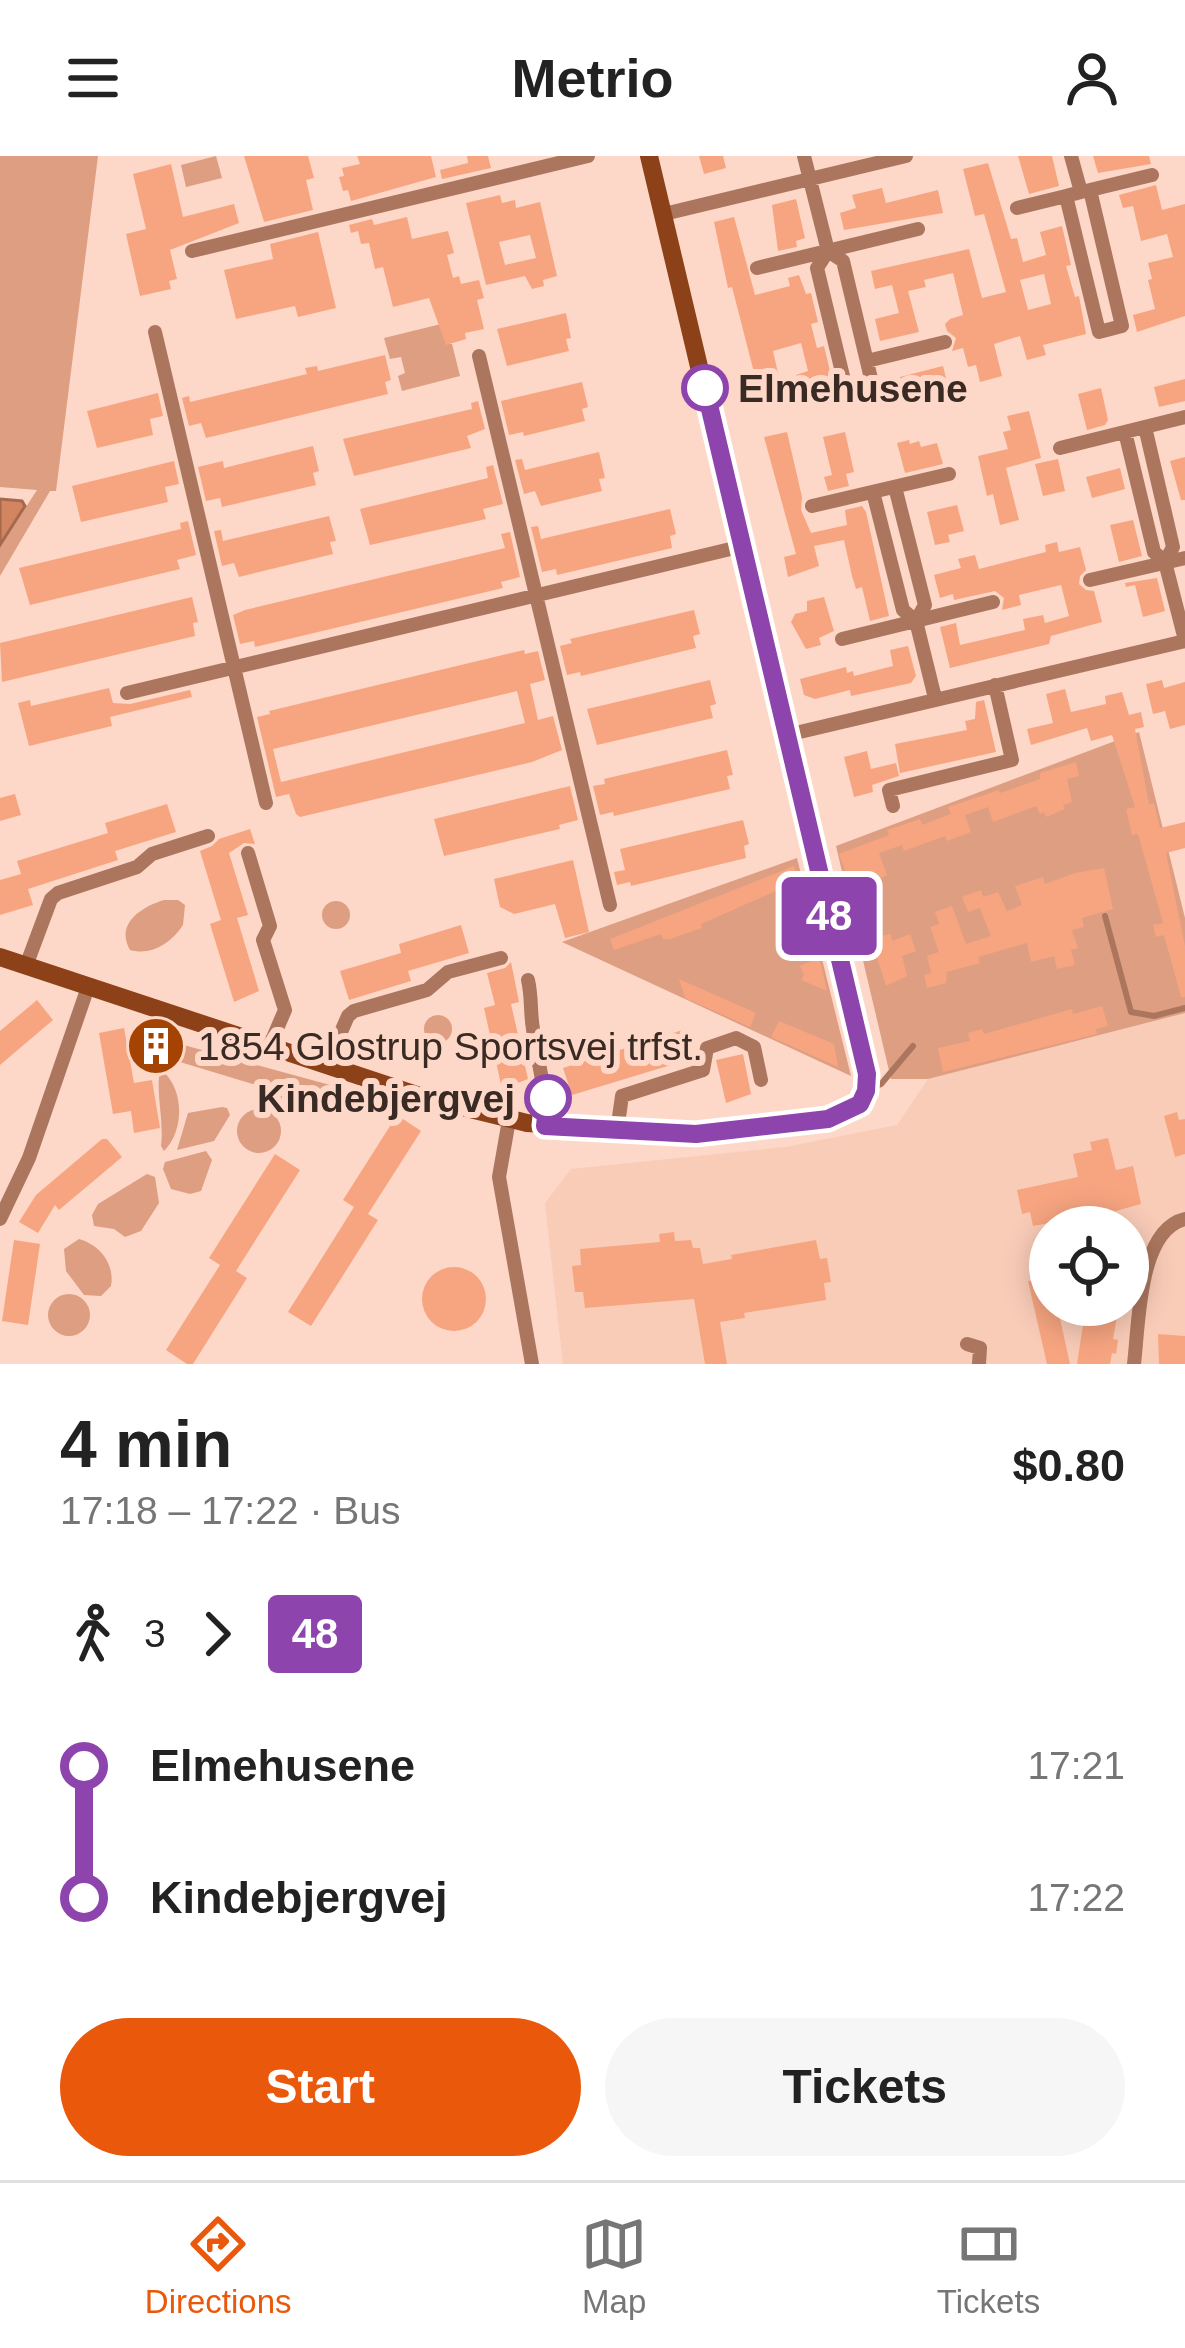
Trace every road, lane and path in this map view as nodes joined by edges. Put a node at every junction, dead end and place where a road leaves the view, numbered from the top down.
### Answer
1 (588, 156) edge
2 (649, 156) edge
3 (804, 156) edge
4 (907, 156) edge
5 (1072, 156) edge
6 (1152, 175) dead end
7 (810, 180) junction
8 (1079, 192) junction
9 (1017, 208) dead end
10 (664, 214) junction
11 (918, 229) dead end
12 (192, 250) dead end
13 (828, 251) junction
14 (757, 268) dead end
15 (154, 332) dead end
16 (944, 342) dead end
17 (479, 356) dead end
18 (867, 361) junction
19 (1185, 417) edge
20 (1144, 428) junction
21 (1125, 432) junction
22 (1060, 448) dead end
23 (949, 473) dead end
24 (895, 487) junction
25 (873, 492) junction
26 (812, 506) dead end
27 (743, 547) junction
28 (1185, 558) edge
29 (1165, 562) junction
30 (1090, 580) dead end
31 (537, 598) junction
32 (993, 602) dead end
33 (916, 621) junction
34 (842, 639) dead end
35 (1185, 641) edge
36 (236, 668) junction
37 (995, 685) junction
38 (127, 693) dead end
39 (935, 698) junction
40 (787, 735) junction
41 (266, 803) dead end
42 (893, 806) dead end
43 (208, 836) dead end
44 (248, 853) dead end
45 (610, 905) dead end
46 (1106, 916) dead end
47 (0, 957) edge
48 (501, 958) dead end
49 (26, 966) junction
50 (528, 980) dead end
51 (88, 987) junction
52 (1185, 1008) edge
53 (270, 1045) junction
54 (913, 1046) dead end
55 (327, 1064) junction
56 (761, 1080) dead end
57 (866, 1091) junction
58 (509, 1120) junction
59 (545, 1126) junction
60 (617, 1131) junction
61 (0, 1219) edge
62 (1185, 1219) edge
63 (967, 1344) dead end
64 (532, 1364) edge
65 (979, 1364) edge
66 (1134, 1364) edge

1 - 12 street
2 - 10 street
3 - 7 street
4 - 7 street
5 - 8 street
6 - 8 street
7 - 10 street
7 - 13 street
8 - 8 street
8 - 9 street
10 - 27 street
11 - 13 street
13 - 14 street
13 - 18 street
13 - 18 street
15 - 36 street
16 - 18 street
17 - 31 street
19 - 20 street
20 - 21 street
20 - 29 street
21 - 22 street
21 - 29 street
23 - 24 street
24 - 25 street
24 - 33 street
25 - 26 street
25 - 33 street
27 - 31 street
27 - 40 street
28 - 29 street
29 - 30 street
29 - 35 street
31 - 36 street
31 - 45 street
32 - 33 street
33 - 34 street
33 - 39 street
35 - 37 street
36 - 38 street
36 - 41 street
37 - 39 street
37 - 42 street
39 - 40 street
40 - 57 street
43 - 49 street
44 - 53 street
46 - 52 lane
47 - 49 street
48 - 55 street
49 - 51 street
50 - 59 street
51 - 53 street
51 - 61 street
53 - 55 street
54 - 57 lane
55 - 58 street
56 - 60 street
57 - 60 street
58 - 59 street
58 - 64 street
59 - 60 street
62 - 66 street
63 - 65 street

